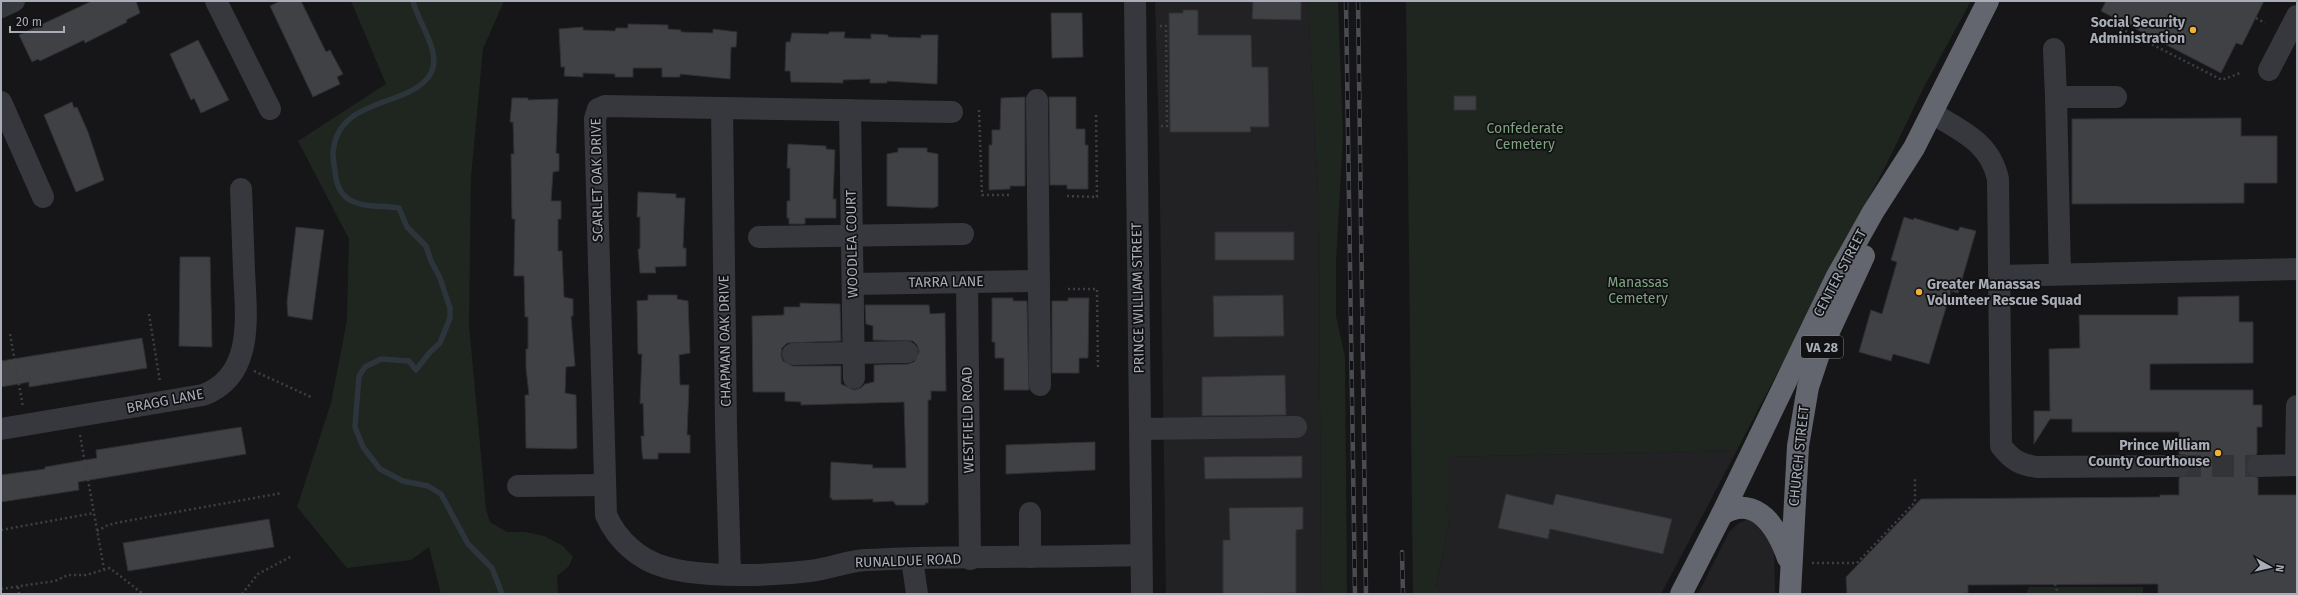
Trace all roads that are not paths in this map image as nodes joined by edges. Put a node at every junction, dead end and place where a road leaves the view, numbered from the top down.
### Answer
1 (14, 1) edge
2 (216, 1) edge
3 (1135, 1) edge
4 (1988, 1) edge
5 (1, 7) edge
6 (2297, 16) edge
7 (2054, 49) dead end
8 (2269, 70) dead end
9 (2056, 97) junction
10 (2116, 97) dead end
11 (1037, 100) dead end
12 (1, 102) edge
13 (722, 108) junction
14 (270, 109) dead end
15 (850, 110) junction
16 (952, 112) dead end
17 (1932, 112) junction
18 (1914, 148) junction
19 (241, 188) dead end
20 (43, 197) dead end
21 (963, 234) dead end
22 (852, 236) junction
23 (759, 237) dead end
24 (2297, 269) edge
25 (2060, 274) junction
26 (2000, 276) junction
27 (1039, 281) junction
28 (967, 282) junction
29 (853, 284) junction
30 (907, 352) dead end
31 (853, 353) junction
32 (793, 354) dead end
33 (854, 378) dead end
34 (1040, 385) dead end
35 (2297, 406) edge
36 (1296, 427) dead end
37 (1, 429) edge
38 (1140, 429) junction
39 (2179, 466) tunnel mouth
40 (2258, 466) tunnel mouth
41 (604, 484) junction
42 (518, 486) dead end
43 (1030, 513) dead end
44 (1722, 514) junction
45 (633, 550) joint
46 (1142, 555) junction
47 (1030, 557) junction
48 (970, 558) junction
49 (912, 559) junction
50 (1800, 563) junction
51 (730, 574) junction
52 (917, 594) edge
53 (1142, 594) edge
54 (1681, 594) edge
55 (1790, 594) edge

1 - 5 street
2 - 14 street
3 - 38 street, PRINCE WILLIAM STREET
4 - 17 highway, CENTER STREET / VA 28
6 - 8 street
7 - 9 street
9 - 10 street
9 - 25 street
11 - 27 street
12 - 20 street
13 - 15 street, SCARLET OAK DRIVE
13 - 41 street, SCARLET OAK DRIVE
13 - 51 street, CHAPMAN OAK DRIVE
15 - 16 street, SCARLET OAK DRIVE
15 - 22 street, WOODLEA COURT
17 - 18 highway, CENTER STREET / VA 28
17 - 26 street
18 - 44 highway, CENTER STREET / VA 28
18 - 50 highway, CHURCH STREET / VA 28
19 - 37 street, BRAGG LANE
21 - 22 street
22 - 23 street
22 - 29 street, WOODLEA COURT
24 - 25 street
25 - 26 street
26 - 39 street
27 - 28 street, TARRA LANE
27 - 34 street
28 - 29 street, TARRA LANE
28 - 48 street, WESTFIELD ROAD
29 - 31 street, WOODLEA COURT
30 - 31 street
31 - 32 street
31 - 33 street, WOODLEA COURT
35 - 40 street
36 - 38 street
38 - 46 street, PRINCE WILLIAM STREET
41 - 42 street
41 - 45 street, SCARLET OAK DRIVE
43 - 47 street
44 - 50 highway
44 - 54 highway, CENTER STREET / VA 28
45 - 51 street, RUNALDUE ROAD
46 - 47 street, RUNALDUE ROAD
46 - 53 street, PRINCE WILLIAM STREET
47 - 48 street, RUNALDUE ROAD
48 - 49 street, RUNALDUE ROAD
49 - 51 street, RUNALDUE ROAD
49 - 52 street
50 - 55 highway, CHURCH STREET / VA 28

